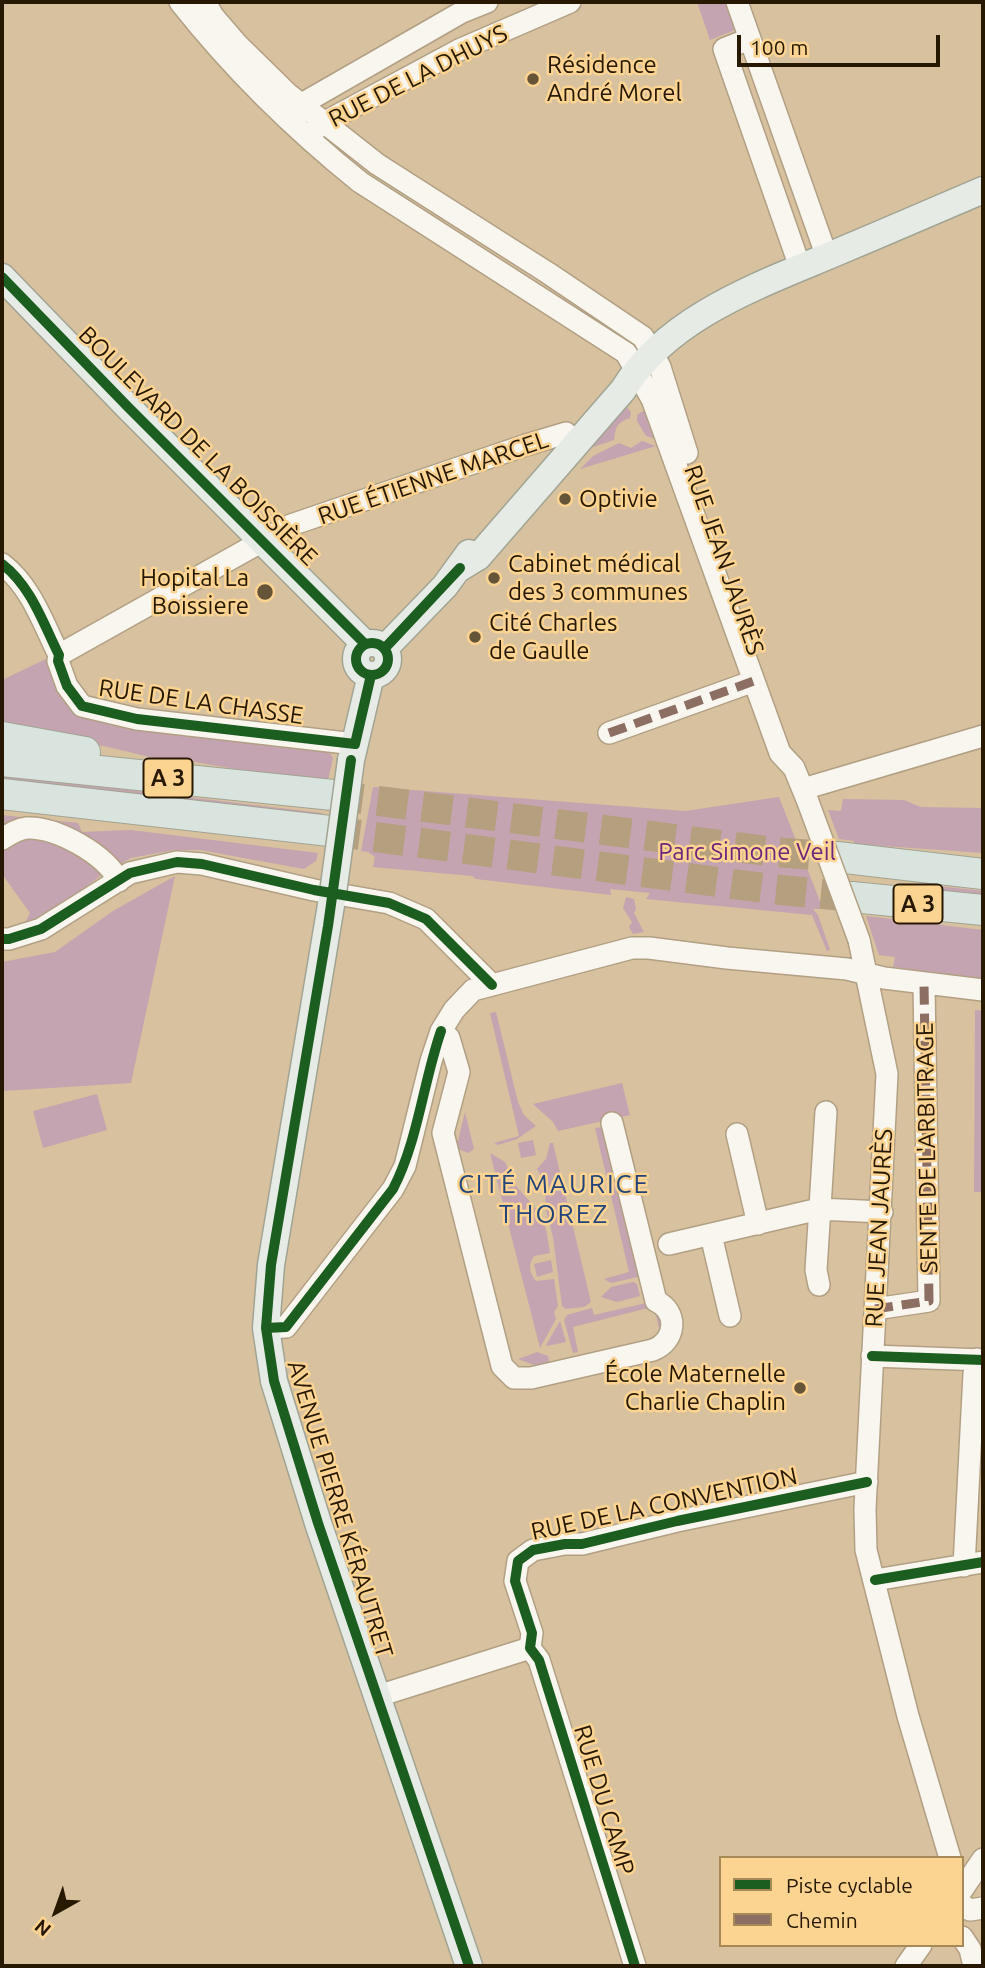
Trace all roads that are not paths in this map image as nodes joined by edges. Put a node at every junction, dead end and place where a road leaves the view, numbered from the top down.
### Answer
1 (180, 2) edge
2 (205, 2) edge
3 (487, 2) edge
4 (570, 2) edge
5 (737, 2) edge
6 (749, 39) junction
7 (303, 103) junction
8 (284, 116) junction
9 (325, 122) junction
10 (306, 137) junction
11 (983, 190) edge
12 (827, 257) junction
13 (800, 267) junction
14 (2, 276) edge
15 (644, 360) junction
16 (566, 433) junction
17 (262, 541) junction
18 (2, 565) edge
19 (460, 568) junction
20 (375, 646) junction
21 (59, 655) junction
22 (754, 681) junction
23 (609, 733) dead end
24 (983, 736) edge
25 (2, 737) edge
26 (353, 752) junction
27 (2, 761) edge
28 (794, 768) junction
29 (135, 775) junction
30 (2, 794) edge
31 (334, 795) tunnel mouth
32 (805, 795) junction
33 (330, 831) tunnel mouth
34 (2, 839) edge
35 (837, 857) tunnel mouth
36 (983, 874) edge
37 (119, 881) junction
38 (100, 893) junction
39 (333, 893) junction
40 (852, 897) tunnel mouth
41 (983, 910) edge
42 (2, 939) edge
43 (2, 946) edge
44 (865, 974) junction
45 (924, 983) junction
46 (492, 985) junction
47 (983, 990) edge
48 (441, 1031) junction
49 (826, 1112) dead end
50 (612, 1124) dead end
51 (737, 1134) dead end
52 (819, 1209) junction
53 (881, 1213) junction
54 (758, 1224) junction
55 (711, 1236) junction
56 (669, 1244) dead end
57 (819, 1285) dead end
58 (875, 1309) junction
59 (730, 1316) dead end
60 (266, 1328) junction
61 (873, 1356) junction
62 (980, 1359) edge
63 (867, 1482) junction
64 (974, 1564) edge
65 (875, 1580) junction
66 (530, 1648) junction
67 (378, 1696) junction
68 (949, 1856) edge
69 (983, 1859) edge
70 (964, 1887) edge
71 (964, 1906) edge
72 (983, 1908) edge
73 (964, 1940) edge
74 (920, 1947) edge
75 (469, 1966) edge
76 (635, 1966) edge
77 (906, 1966) edge
78 (974, 1966) edge

1 - 8 street
2 - 7 street
3 - 7 street, RUE DE LA DHUYS
4 - 9 street, RUE DE LA DHUYS
5 - 6 street
6 - 12 street
6 - 13 street
7 - 8 street, RUE DE LA DHUYS
7 - 9 street
8 - 10 street
9 - 10 street, RUE DE LA DHUYS
9 - 15 street
10 - 15 street
11 - 12 main road
12 - 13 main road
13 - 15 main road
14 - 17 main road, BOULEVARD DE LA BOISSIÈRE
15 - 16 main road
15 - 19 main road
15 - 22 street, RUE JEAN JAURÈS
15 - 28 street, RUE JEAN JAURÈS
16 - 17 street, RUE ÉTIENNE MARCEL
16 - 19 main road
17 - 20 main road, BOULEVARD DE LA BOISSIÈRE
17 - 21 street, RUE ÉTIENNE MARCEL
18 - 21 street, RUE DE LA CHASSE
19 - 20 main road
20 - 26 main road, AVENUE PIERRE KÉRAUTRET
21 - 26 street, RUE DE LA CHASSE
22 - 23 street
22 - 28 street, RUE JEAN JAURÈS
24 - 32 street
25 - 29 highway
26 - 39 main road, AVENUE PIERRE KÉRAUTRET, bridge
27 - 29 highway, A 3
28 - 32 street, RUE JEAN JAURÈS
29 - 31 highway, A 3
30 - 33 highway, A 3
32 - 44 street, RUE JEAN JAURÈS, bridge
34 - 37 street
35 - 36 highway, A 3
37 - 38 street
37 - 39 street
38 - 42 street
38 - 43 street
39 - 46 street
39 - 60 main road, AVENUE PIERRE KÉRAUTRET
40 - 41 highway, A 3
44 - 45 street
44 - 46 street
44 - 53 street, RUE JEAN JAURÈS
45 - 47 street
45 - 58 street, SENTE DE L'ARBITRAGE
46 - 48 street
48 - 50 street
48 - 60 street
49 - 52 street
51 - 54 street
52 - 53 street
52 - 54 street
52 - 57 street
53 - 58 street, RUE JEAN JAURÈS
54 - 55 street
55 - 56 street
55 - 59 street
58 - 61 street, RUE JEAN JAURÈS
60 - 67 main road, AVENUE PIERRE KÉRAUTRET
61 - 62 street
61 - 63 street, RUE JEAN JAURÈS
62 - 64 street
63 - 65 street, RUE JEAN JAURÈS
63 - 66 street, RUE DE LA CONVENTION
64 - 65 street
65 - 68 street, RUE JEAN JAURÈS
66 - 67 street
66 - 76 street, RUE DU CAMP
67 - 75 main road, AVENUE PIERRE KÉRAUTRET
69 - 70 street
71 - 72 street
73 - 78 street
74 - 77 street

